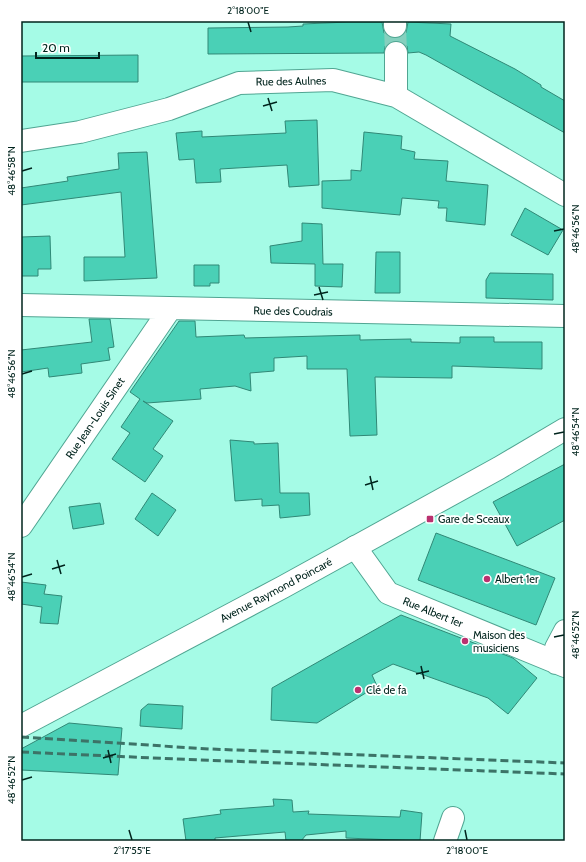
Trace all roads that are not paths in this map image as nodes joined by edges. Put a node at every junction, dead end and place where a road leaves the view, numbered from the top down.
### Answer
1 (396, 53) tunnel mouth
2 (396, 96) junction
3 (21, 141) edge
4 (565, 195) edge
5 (21, 305) edge
6 (170, 309) junction
7 (565, 316) edge
8 (565, 429) edge
9 (565, 438) edge
10 (530, 450) junction
11 (21, 526) edge
12 (356, 547) junction
13 (565, 631) edge
14 (561, 664) edge
15 (21, 726) edge
16 (453, 818) dead end
17 (445, 841) edge

1 - 2 street
2 - 3 street, Rue des Aulnes
2 - 4 street, Rue des Aulnes
5 - 6 street, Rue des Coudrais
6 - 7 street, Rue des Coudrais
6 - 11 street, Rue Jean-Louis Sinet
8 - 10 street, Avenue Raymond Poincaré
9 - 10 street, Avenue Raymond Poincaré
10 - 12 street, Avenue Raymond Poincaré
12 - 14 street, Rue Albert 1er
12 - 15 street, Avenue Raymond Poincaré
13 - 14 street
16 - 17 street

